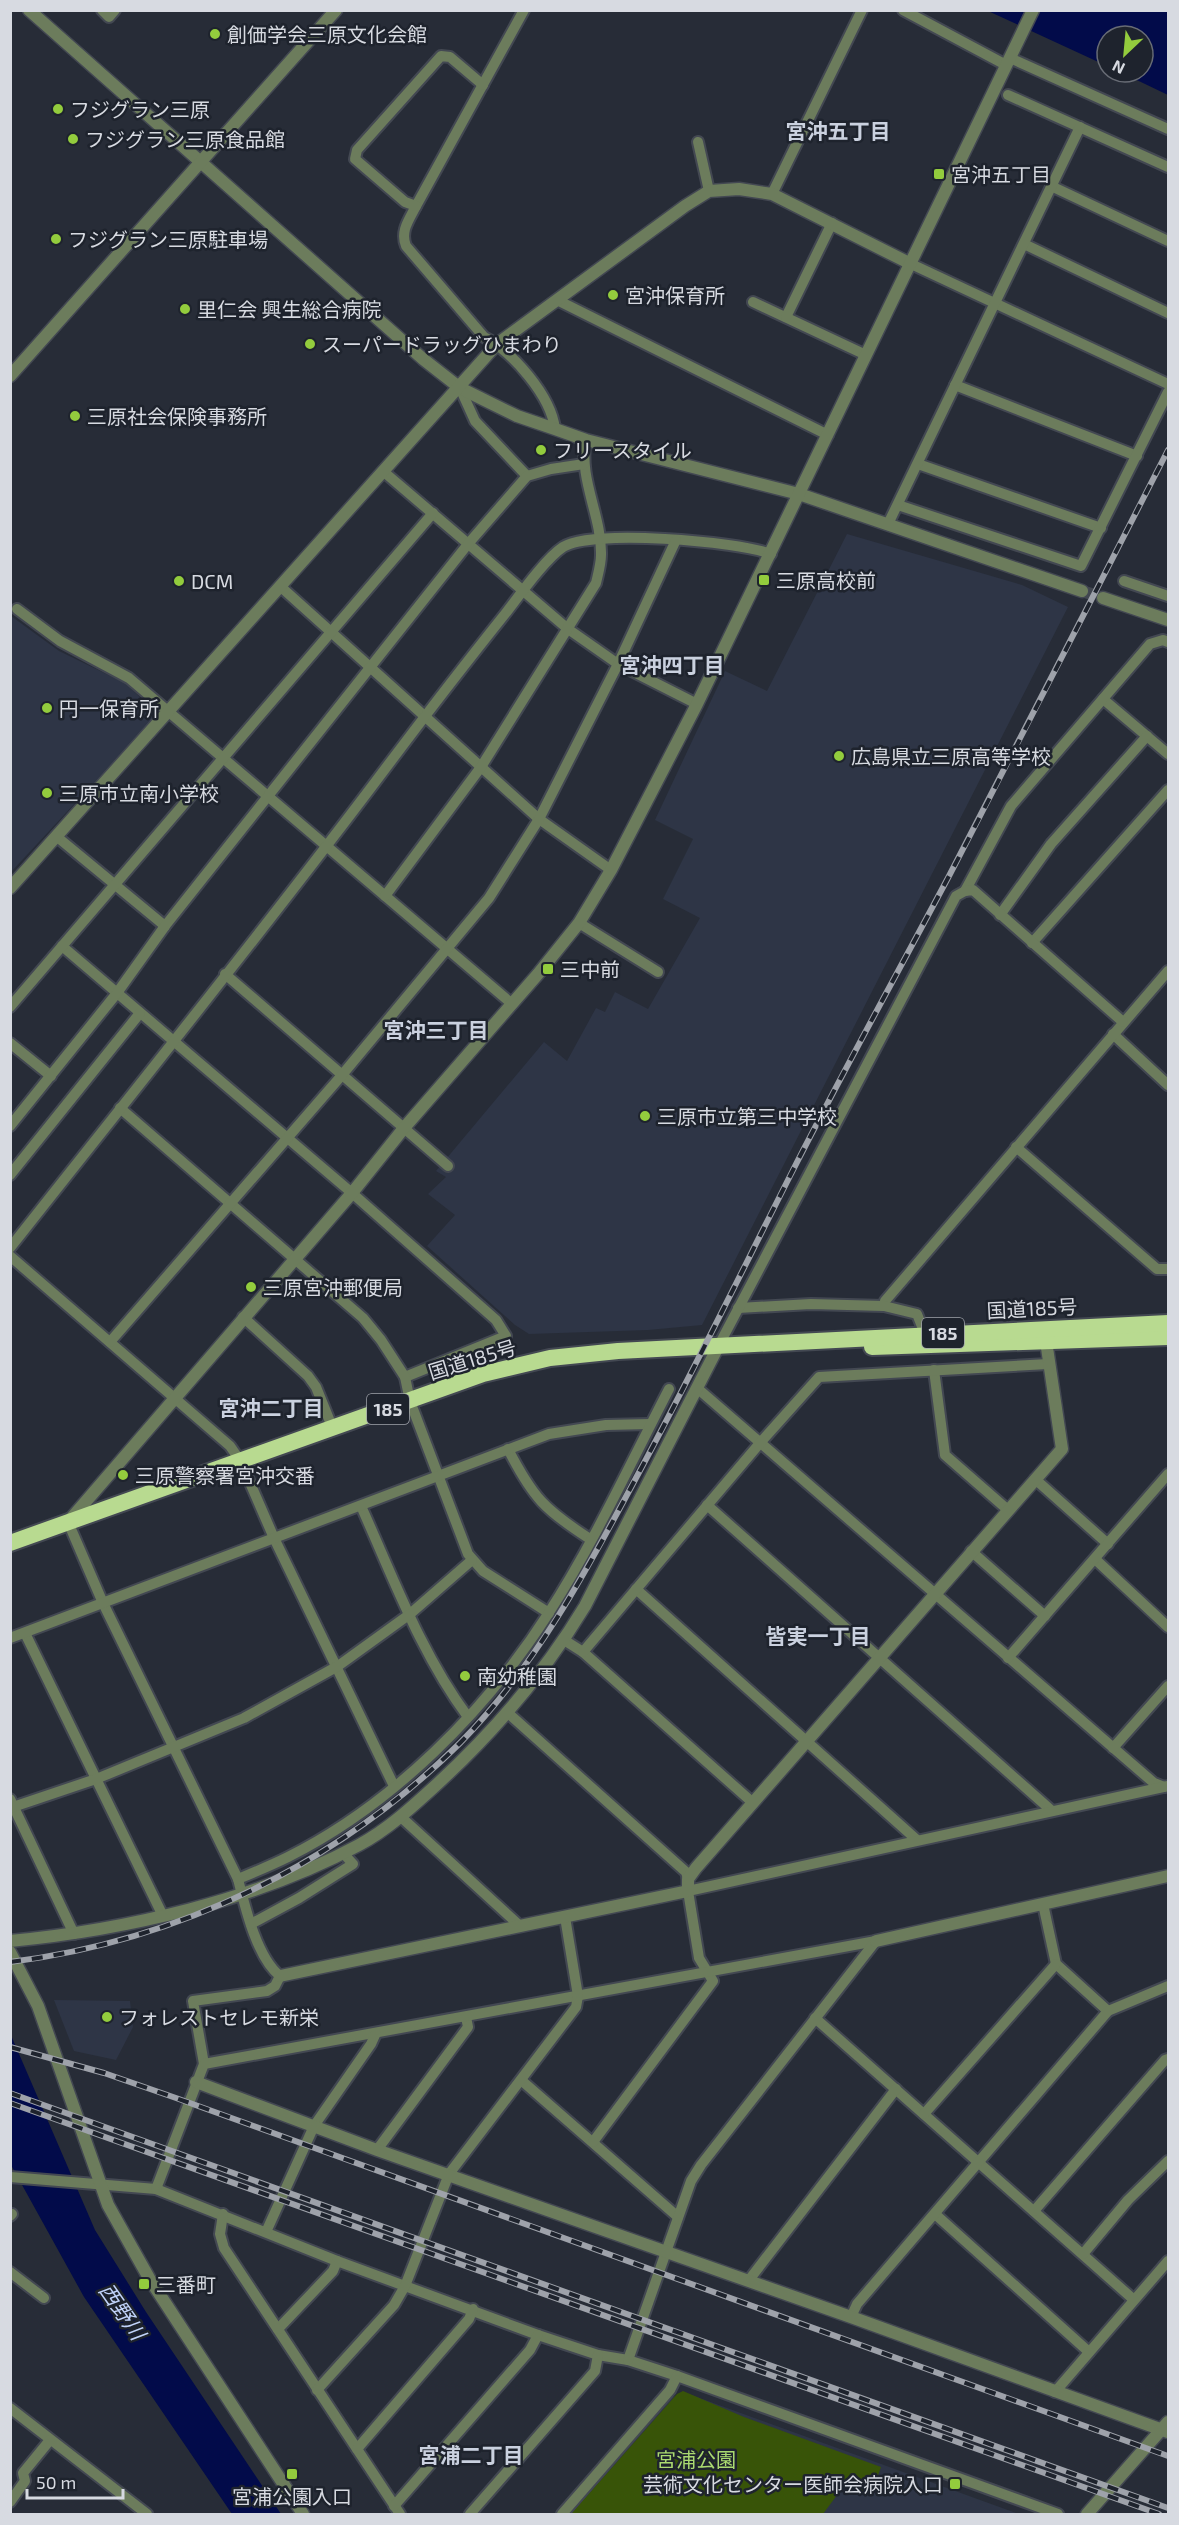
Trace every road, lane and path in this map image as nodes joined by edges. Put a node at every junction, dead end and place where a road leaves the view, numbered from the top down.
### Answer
1 (29, 10) edge
2 (102, 10) edge
3 (115, 10) edge
4 (336, 10) edge
5 (524, 10) edge
6 (862, 10) edge
7 (903, 10) edge
8 (1033, 10) edge
9 (1009, 59) junction
10 (483, 85) junction
11 (1008, 95) dead end
12 (1080, 127) junction
13 (1168, 129) edge
14 (698, 142) dead end
15 (201, 163) junction
16 (1168, 167) edge
17 (1051, 186) junction
18 (709, 191) junction
19 (772, 194) junction
20 (416, 206) junction
21 (832, 223) junction
22 (1168, 241) edge
23 (1024, 244) junction
24 (909, 263) junction
25 (556, 300) junction
26 (753, 302) dead end
27 (995, 303) junction
28 (1168, 313) edge
29 (786, 317) junction
30 (497, 344) junction
31 (866, 355) junction
32 (10, 376) edge
33 (956, 384) junction
34 (1168, 384) edge
35 (460, 388) junction
36 (1168, 392) edge
37 (555, 429) junction
38 (828, 435) junction
39 (586, 440) junction
40 (1137, 456) junction
41 (584, 464) junction
42 (918, 464) junction
43 (384, 472) junction
44 (527, 476) junction
45 (800, 494) junction
46 (898, 505) junction
47 (433, 513) junction
48 (888, 524) junction
49 (1101, 528) junction
50 (600, 539) junction
51 (676, 540) junction
52 (468, 544) junction
53 (771, 554) junction
54 (1124, 581) dead end
55 (281, 587) junction
56 (524, 591) junction
57 (1082, 591) tunnel mouth
58 (1168, 596) edge
59 (1103, 598) tunnel mouth
60 (17, 609) dead end
61 (1168, 620) edge
62 (568, 629) junction
63 (330, 632) junction
64 (1168, 642) edge
65 (618, 664) junction
66 (371, 668) junction
67 (1103, 699) junction
68 (697, 704) junction
69 (169, 712) junction
70 (424, 716) junction
71 (1147, 736) junction
72 (1168, 752) edge
73 (223, 758) junction
74 (481, 767) junction
75 (1168, 790) edge
76 (270, 797) junction
77 (539, 819) junction
78 (56, 836) junction
79 (327, 846) junction
80 (612, 870) junction
81 (115, 885) junction
82 (10, 888) edge
83 (965, 891) junction
84 (385, 896) junction
85 (1000, 915) junction
86 (579, 922) junction
87 (165, 926) junction
88 (1032, 943) junction
89 (62, 946) junction
90 (447, 949) junction
91 (1168, 971) edge
92 (658, 972) dead end
93 (225, 974) junction
94 (117, 993) junction
95 (511, 1003) junction
96 (10, 1007) edge
97 (140, 1013) junction
98 (1123, 1022) junction
99 (1113, 1034) junction
100 (173, 1041) junction
101 (10, 1042) edge
102 (342, 1075) junction
103 (51, 1076) junction
104 (1168, 1085) edge
105 (120, 1108) junction
106 (10, 1125) edge
107 (404, 1128) junction
108 (286, 1137) junction
109 (1017, 1147) junction
110 (448, 1166) dead end
111 (10, 1175) edge
112 (352, 1193) junction
113 (230, 1202) junction
114 (10, 1248) edge
115 (10, 1256) edge
116 (295, 1257) junction
117 (1168, 1269) edge
118 (884, 1306) junction
119 (738, 1308) junction
120 (243, 1317) junction
121 (1168, 1323) edge
122 (926, 1334) junction
123 (1168, 1336) edge
124 (1046, 1341) junction
125 (110, 1342) junction
126 (719, 1345) junction
127 (1048, 1364) junction
128 (934, 1370) junction
129 (405, 1377) junction
130 (698, 1388) junction
131 (669, 1389) dead end
132 (174, 1397) junction
133 (410, 1401) junction
134 (650, 1424) junction
135 (333, 1429) junction
136 (760, 1443) junction
137 (508, 1449) junction
138 (241, 1462) junction
139 (1168, 1474) edge
140 (438, 1476) junction
141 (1035, 1479) junction
142 (707, 1505) junction
143 (361, 1506) junction
144 (1008, 1510) junction
145 (68, 1522) junction
146 (274, 1538) junction
147 (590, 1539) junction
148 (10, 1543) edge
149 (1108, 1544) junction
150 (972, 1551) junction
151 (1095, 1558) junction
152 (472, 1560) junction
153 (636, 1589) junction
154 (933, 1594) junction
155 (103, 1603) junction
156 (549, 1612) junction
157 (410, 1614) junction
158 (1045, 1616) junction
159 (1168, 1627) edge
160 (25, 1633) junction
161 (10, 1638) edge
162 (564, 1640) junction
163 (583, 1652) junction
164 (879, 1657) junction
165 (1008, 1658) junction
166 (338, 1666) junction
167 (1168, 1686) edge
168 (508, 1713) junction
169 (468, 1717) junction
170 (806, 1741) junction
171 (174, 1748) junction
172 (1113, 1748) junction
173 (96, 1779) junction
174 (394, 1786) junction
175 (1167, 1788) edge
176 (752, 1802) junction
177 (12, 1804) edge
178 (1052, 1811) junction
179 (401, 1817) junction
180 (917, 1840) junction
181 (343, 1853) junction
182 (1168, 1876) edge
183 (238, 1880) junction
184 (688, 1885) junction
185 (242, 1893) junction
186 (1043, 1904) junction
187 (163, 1916) junction
188 (565, 1917) junction
189 (251, 1924) junction
190 (519, 1926) junction
191 (74, 1934) junction
192 (10, 1941) edge
193 (876, 1941) junction
194 (10, 1952) edge
195 (1056, 1964) junction
196 (708, 1972) junction
197 (280, 1976) junction
198 (1168, 1986) edge
199 (578, 1996) junction
200 (1108, 2011) junction
201 (466, 2017) junction
202 (814, 2018) junction
203 (376, 2032) junction
204 (1168, 2059) edge
205 (204, 2064) junction
206 (521, 2080) junction
207 (196, 2082) junction
208 (896, 2090) junction
209 (924, 2114) junction
210 (314, 2126) junction
211 (593, 2142) junction
212 (377, 2150) junction
213 (1168, 2161) edge
214 (979, 2163) junction
215 (449, 2174) junction
216 (10, 2177) edge
217 (102, 2185) junction
218 (156, 2189) junction
219 (1034, 2211) junction
220 (224, 2214) junction
221 (935, 2214) junction
222 (678, 2217) junction
223 (266, 2232) junction
224 (668, 2251) junction
225 (1083, 2254) junction
226 (337, 2261) junction
227 (1168, 2261) edge
228 (10, 2272) edge
229 (749, 2280) junction
230 (405, 2286) junction
231 (44, 2298) dead end
232 (1133, 2299) junction
233 (473, 2309) junction
234 (851, 2317) junction
235 (278, 2329) junction
236 (538, 2335) junction
237 (1089, 2352) junction
238 (598, 2355) junction
239 (628, 2360) junction
240 (677, 2376) junction
241 (317, 2390) junction
242 (1055, 2392) junction
243 (10, 2408) edge
244 (1166, 2428) edge
245 (50, 2440) junction
246 (357, 2449) junction
247 (10, 2502) edge
248 (397, 2510) edge
249 (147, 2514) edge
250 (303, 2514) edge
251 (470, 2514) edge
252 (562, 2514) edge
253 (1058, 2514) edge
254 (1087, 2514) edge

1 - 15 street
2 - 3 street
4 - 15 street
5 - 10 street
6 - 19 street
7 - 9 street
8 - 9 street
9 - 13 street
9 - 24 street
10 - 20 street
10 - 20 street
11 - 12 street
12 - 16 street
12 - 17 street
14 - 18 street
15 - 32 street
15 - 35 street
17 - 22 street
17 - 23 street
18 - 19 street
18 - 25 street
19 - 21 street
20 - 30 street
21 - 24 street
21 - 29 street
23 - 27 street
23 - 28 street
24 - 27 street
24 - 31 street
25 - 30 street
25 - 38 street
26 - 29 street
27 - 33 street
27 - 34 street
29 - 31 street
30 - 35 street
30 - 37 street
31 - 38 street
33 - 40 street
33 - 42 street
35 - 37 street
35 - 43 street
35 - 44 street
36 - 40 street
37 - 39 street
38 - 45 street
39 - 41 street
39 - 45 street
40 - 49 street
41 - 44 street
41 - 50 street
42 - 46 street
42 - 49 street
43 - 47 street
43 - 55 street
44 - 52 street
45 - 48 street
45 - 53 street
46 - 48 street
46 - 49 street
47 - 52 street
47 - 63 street
48 - 57 street
50 - 51 street
50 - 56 street
50 - 62 street
51 - 53 street
51 - 65 street
52 - 56 street
52 - 66 street
53 - 68 street
54 - 58 street
55 - 63 street
55 - 69 street
56 - 62 street
56 - 70 street
59 - 61 street
60 - 69 street
62 - 65 street
62 - 74 street
63 - 66 street
63 - 73 street
64 - 67 street
65 - 68 street
65 - 77 street
66 - 70 street
66 - 76 street
67 - 71 street
67 - 83 street
68 - 80 street
69 - 73 street
69 - 78 street
70 - 74 street
70 - 79 street
71 - 72 street
71 - 85 street
73 - 76 street
73 - 81 street
74 - 77 street
74 - 84 street
75 - 88 street
76 - 79 street
76 - 87 street
77 - 80 street
77 - 90 street
78 - 81 street
78 - 82 street
79 - 84 street
79 - 93 street
80 - 86 street
81 - 87 street
81 - 89 street
83 - 85 street
83 - 119 street
84 - 90 street
85 - 88 street
86 - 92 street
86 - 95 street
87 - 94 street
88 - 98 street
89 - 94 street
89 - 96 street
90 - 95 street
90 - 102 street
91 - 98 street
93 - 100 street
93 - 102 street
94 - 97 street
94 - 103 street
95 - 107 street
97 - 100 street
97 - 111 street
98 - 99 street
99 - 104 street
99 - 109 street
100 - 105 street
100 - 108 street
101 - 103 street
102 - 107 street
102 - 108 street
103 - 106 street
105 - 113 street
105 - 114 street
107 - 110 street
107 - 112 street
108 - 112 street
108 - 113 street
109 - 117 street
109 - 118 street
112 - 116 street
112 - 129 street
113 - 116 street
113 - 125 street
115 - 125 street
116 - 120 street
116 - 129 street
118 - 119 street
118 - 122 street
119 - 126 street
120 - 132 street
120 - 135 street
121 - 122 highway, 国道185号 / 185
122 - 126 highway, 国道185号 / 185
123 - 124 highway, 国道185号 / 185
124 - 126 highway, 国道185号 / 185
124 - 127 street
125 - 132 street
126 - 130 street
126 - 133 highway, 国道185号 / 185
127 - 128 street
127 - 141 street
128 - 136 street
128 - 144 street
129 - 133 street
130 - 136 street
130 - 162 street
131 - 134 street
132 - 138 street
132 - 145 street
133 - 135 highway, 国道185号 / 185
133 - 140 street
134 - 137 street
134 - 147 street
135 - 138 highway, 国道185号 / 185
136 - 142 street
136 - 154 street
137 - 140 street
137 - 147 street
138 - 145 highway, 国道185号 / 185
138 - 146 street
139 - 149 street
140 - 143 street
140 - 152 street
141 - 144 street
141 - 149 street
142 - 153 street
142 - 164 street
143 - 146 street
143 - 157 street
144 - 150 street
145 - 148 highway, 国道185号 / 185
145 - 155 street
146 - 155 street
146 - 166 street
147 - 156 street
149 - 151 street
150 - 154 street
150 - 158 street
151 - 158 street
151 - 159 street
152 - 156 street
152 - 157 street
153 - 163 street
153 - 170 street
154 - 164 street
154 - 165 street
155 - 160 street
155 - 171 street
156 - 169 street
157 - 166 street
157 - 169 street
158 - 165 street
160 - 161 street
160 - 173 street
162 - 163 street
162 - 168 street
163 - 176 street
164 - 170 street
164 - 178 street
165 - 172 street
166 - 171 street
166 - 174 street
167 - 172 street
168 - 179 street
168 - 184 street
169 - 174 street
170 - 176 street
170 - 180 street
171 - 173 street
171 - 183 street
172 - 175 street
173 - 177 street
173 - 187 street
174 - 183 street
175 - 178 street
176 - 184 street
177 - 191 street
178 - 180 street
179 - 181 street
179 - 190 street
180 - 184 street
181 - 185 street
181 - 189 street
182 - 186 street
183 - 185 street
184 - 188 street
184 - 196 street
185 - 187 street
185 - 189 street
186 - 193 street
186 - 195 street
187 - 191 street
188 - 190 street
188 - 199 street
189 - 197 street
190 - 197 street
191 - 192 street
193 - 196 street
193 - 202 street
194 - 217 street
195 - 200 street
195 - 209 street
196 - 199 street
196 - 211 street
197 - 205 street
198 - 200 street
199 - 201 street
199 - 206 street
200 - 214 street
201 - 203 street
201 - 212 street
202 - 208 street
202 - 222 street
203 - 205 street
203 - 210 street
204 - 219 street
205 - 207 street
206 - 211 street
206 - 215 street
207 - 210 street
207 - 218 street
208 - 209 street
208 - 229 street
209 - 214 street
210 - 212 street
210 - 223 street
211 - 222 street
212 - 215 street
213 - 225 street
214 - 219 street
214 - 221 street
215 - 224 street
215 - 230 street
216 - 217 street
217 - 218 street
217 - 250 street
218 - 220 street
219 - 225 street
220 - 223 street
220 - 235 street
221 - 234 street
221 - 237 street
222 - 224 street
223 - 226 street
224 - 229 street
224 - 239 street
225 - 232 street
226 - 230 street
226 - 235 street
227 - 232 street
228 - 231 street
229 - 234 street
230 - 233 street
230 - 241 street
232 - 237 street
233 - 236 street
233 - 246 street
234 - 242 street
235 - 241 street
236 - 238 street
236 - 248 street
237 - 242 street
238 - 239 street
238 - 251 street
239 - 240 street
240 - 252 street
240 - 253 street
241 - 246 street
242 - 244 street
243 - 245 street
244 - 254 street
245 - 247 street
245 - 249 street
246 - 248 street

